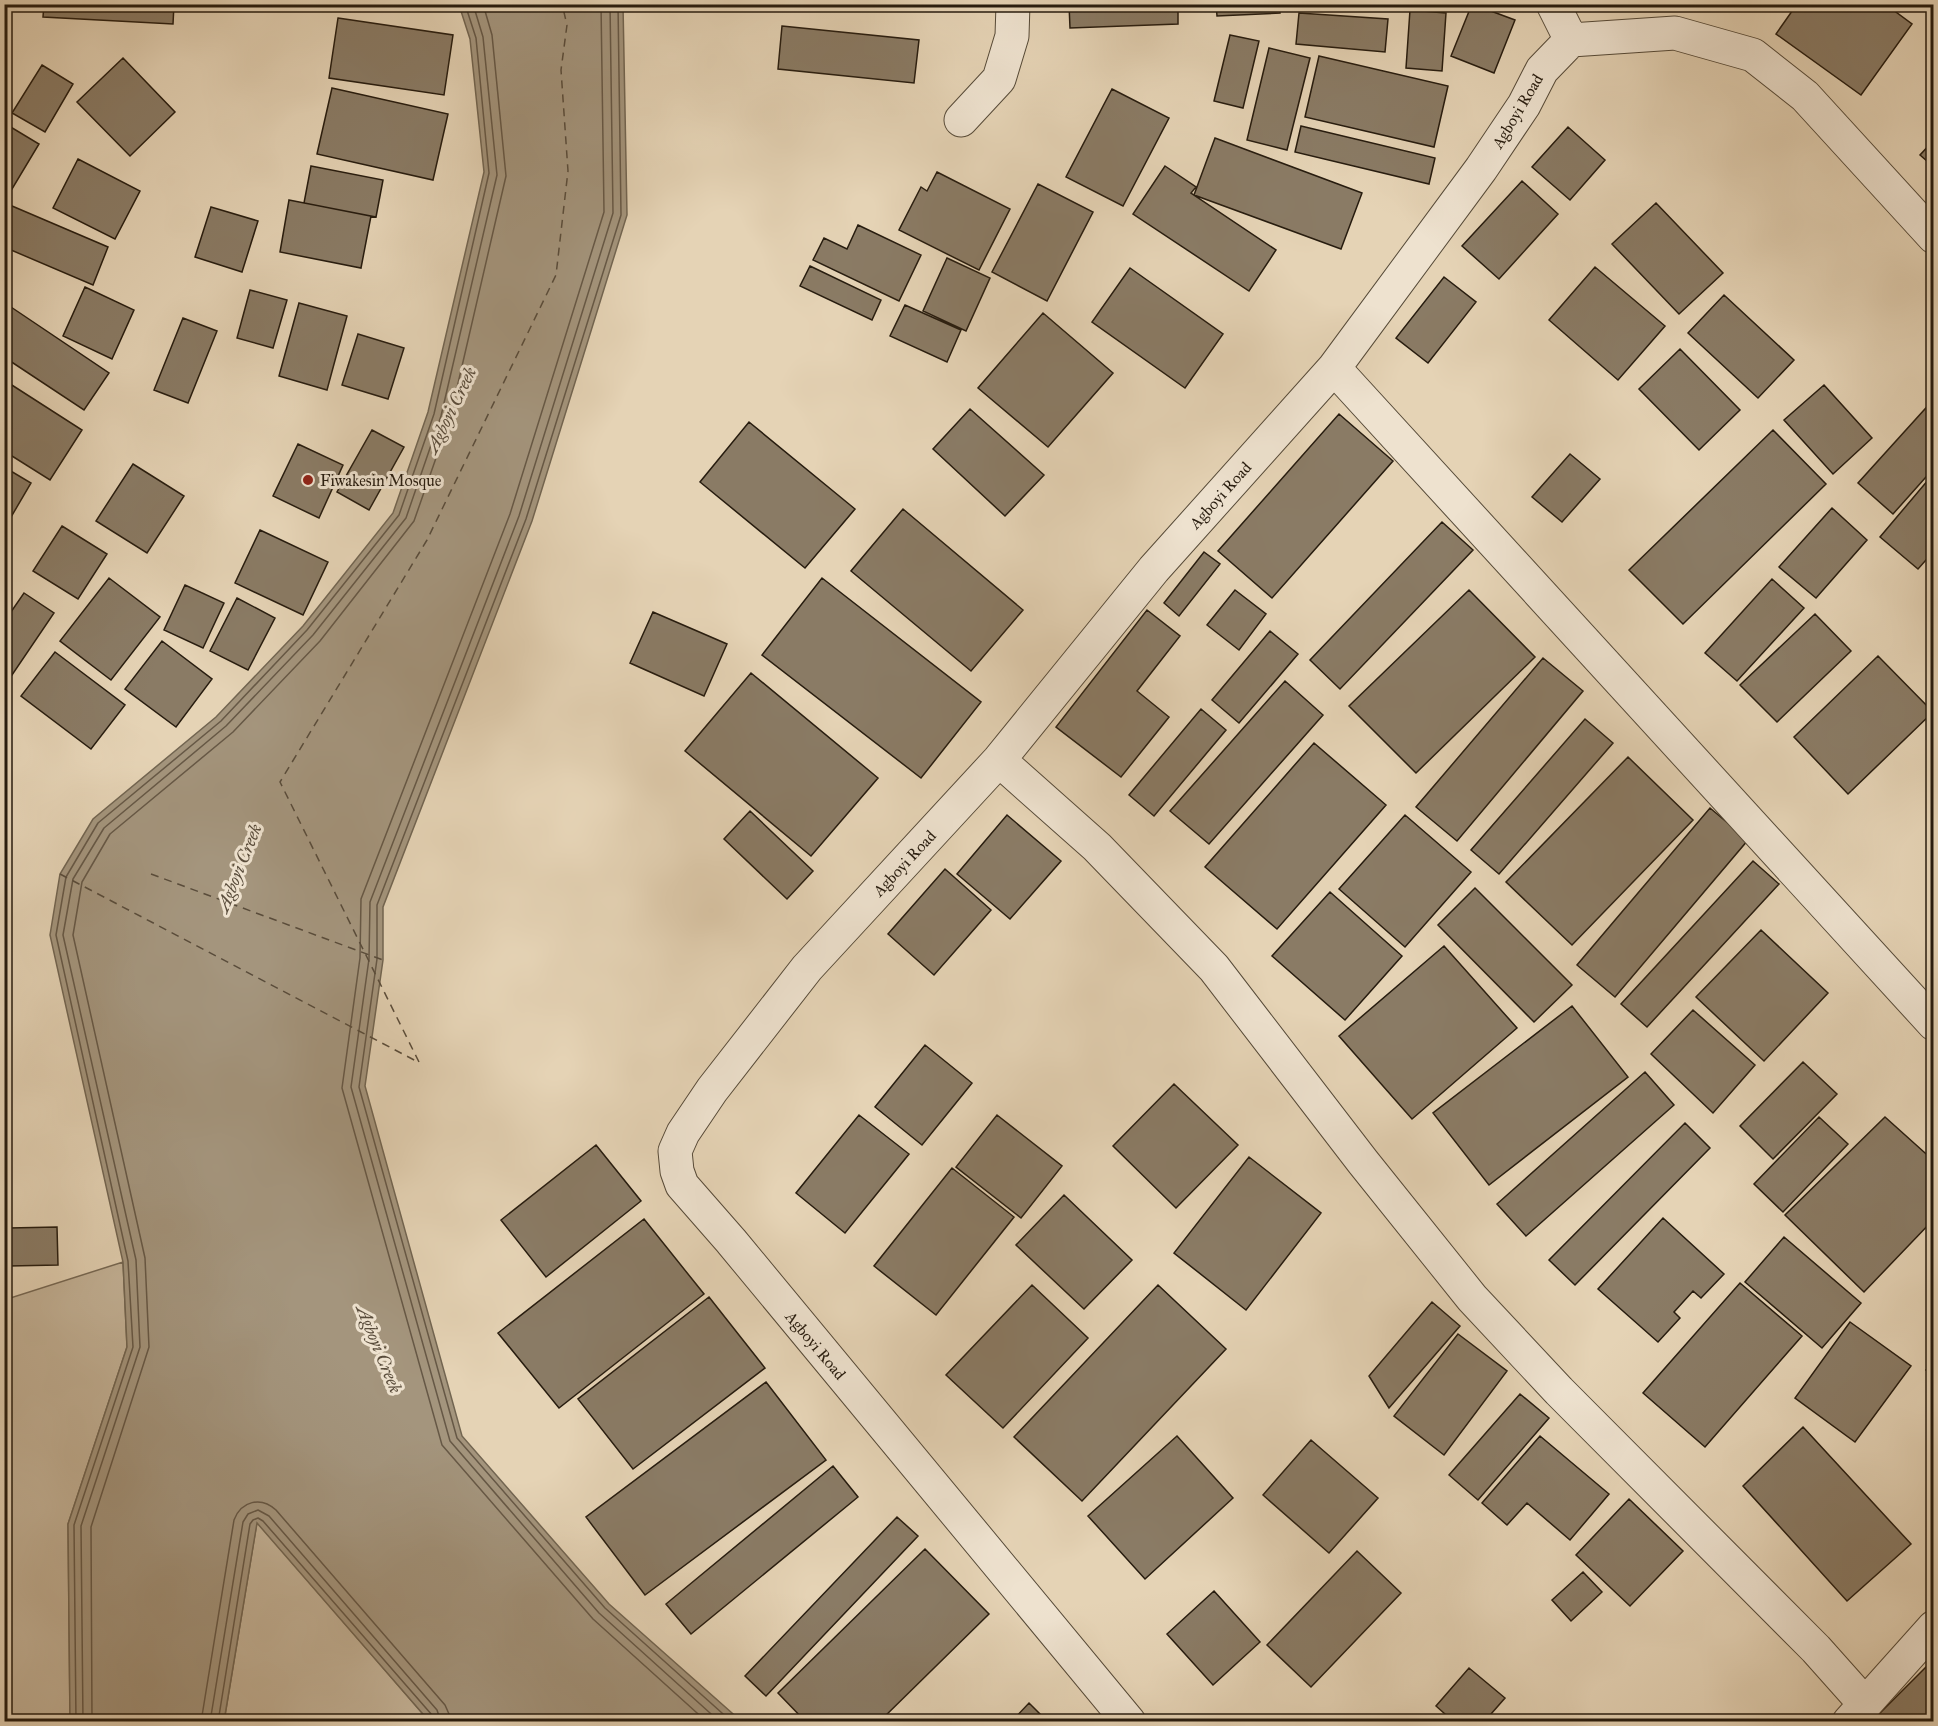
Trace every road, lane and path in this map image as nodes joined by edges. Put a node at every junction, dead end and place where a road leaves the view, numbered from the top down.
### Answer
1 (1013, 4) edge
2 (1552, 4) edge
3 (1571, 40) junction
4 (961, 120) dead end
5 (1934, 237) edge
6 (1334, 368) junction
7 (999, 760) junction
8 (1934, 1024) edge
9 (1934, 1627) edge
10 (1857, 1713) edge
11 (1129, 1722) edge

1 - 4 street
2 - 3 street
3 - 5 street
3 - 6 street, Agboyi Road
6 - 7 street, Agboyi Road
6 - 8 street
7 - 10 street
7 - 11 street, Agboyi Road
9 - 10 street

